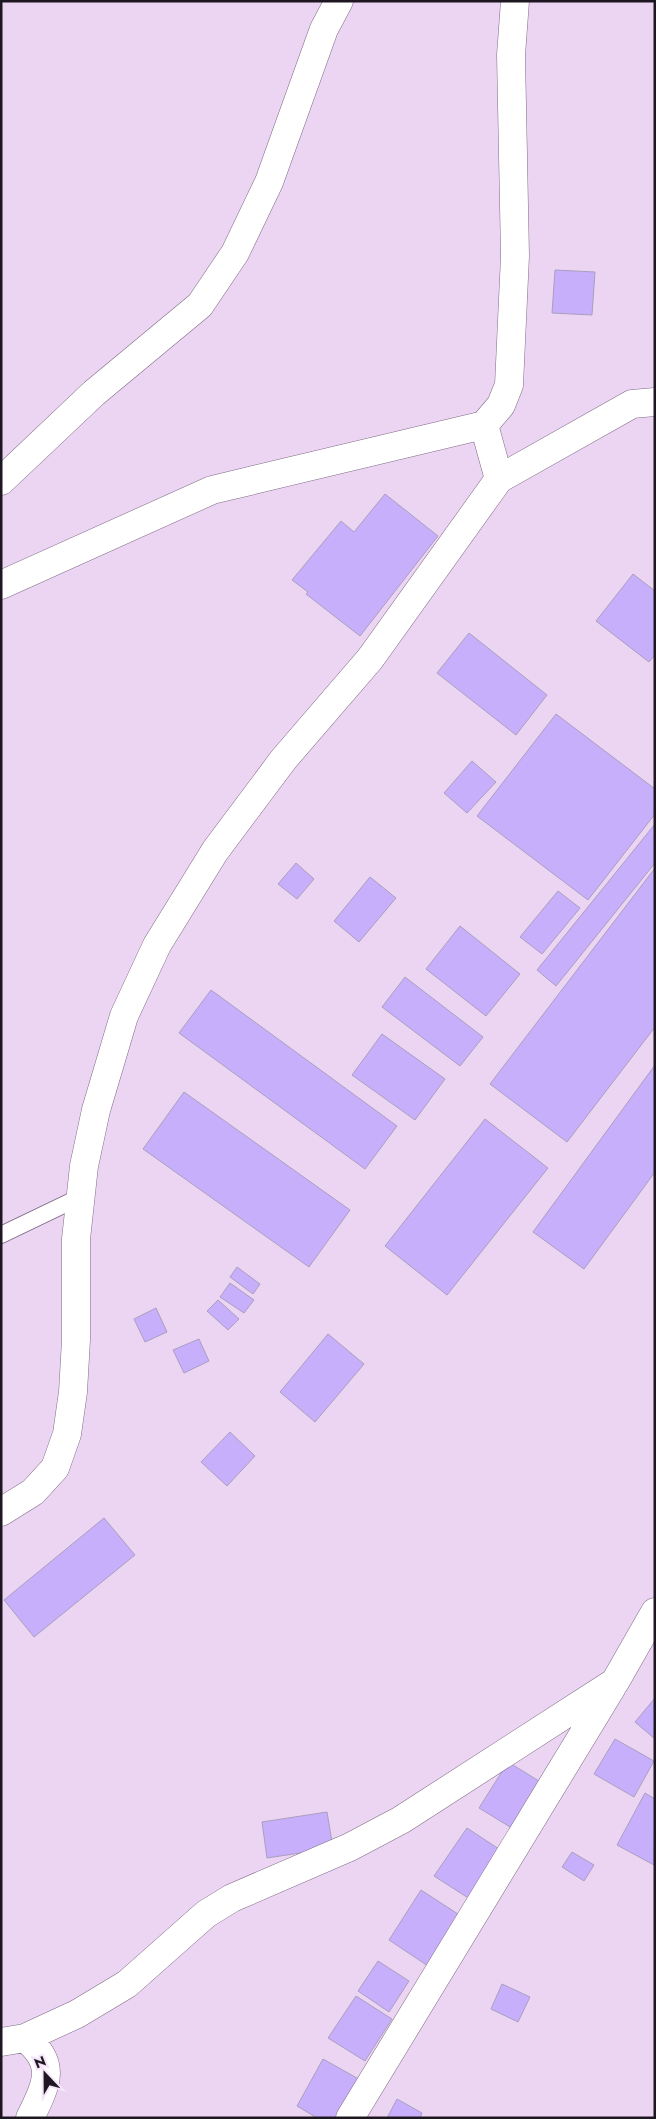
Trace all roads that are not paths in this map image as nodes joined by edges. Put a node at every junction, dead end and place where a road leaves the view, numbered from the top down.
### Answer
1 (339, 1) edge
2 (515, 1) edge
3 (655, 388) edge
4 (644, 403) edge
5 (484, 425) junction
6 (499, 479) junction
7 (1, 481) edge
8 (1, 584) edge
9 (80, 1197) junction
10 (1, 1234) edge
11 (1, 1512) edge
12 (655, 1612) edge
13 (615, 1682) junction
14 (13, 2040) edge
15 (30, 2118) edge
16 (350, 2118) edge

1 - 7 street
2 - 5 street
3 - 4 street
4 - 6 street
5 - 6 street
5 - 8 street
6 - 9 street
9 - 10 lane
9 - 11 street
12 - 13 street
13 - 14 street
13 - 16 street
14 - 15 street

